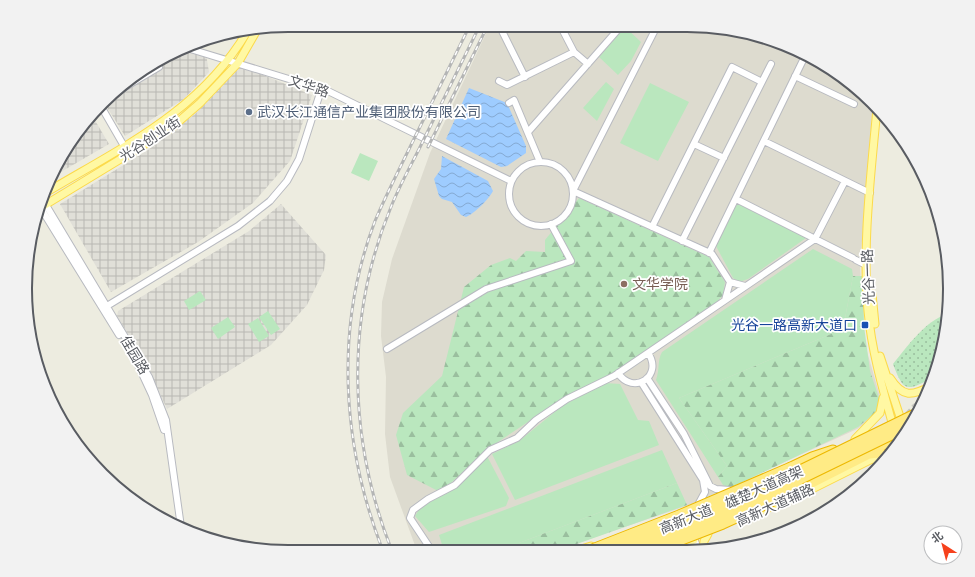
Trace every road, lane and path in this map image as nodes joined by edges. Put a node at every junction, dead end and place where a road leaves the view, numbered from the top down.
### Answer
1 (502, 32) edge
2 (564, 32) edge
3 (617, 32) edge
4 (654, 32) edge
5 (255, 34) edge
6 (244, 36) edge
7 (195, 50) edge
8 (574, 52) junction
9 (228, 60) junction
10 (803, 60) edge
11 (238, 63) junction
12 (588, 64) junction
13 (771, 64) dead end
14 (795, 76) junction
15 (525, 77) junction
16 (499, 81) dead end
17 (762, 82) junction
18 (321, 90) junction
19 (509, 103) dead end
20 (854, 104) dead end
21 (104, 111) edge
22 (876, 116) edge
23 (880, 121) edge
24 (528, 132) junction
25 (764, 141) junction
26 (694, 144) junction
27 (124, 146) junction
28 (724, 158) junction
29 (540, 162) junction
30 (511, 181) junction
31 (845, 181) junction
32 (53, 189) edge
33 (573, 191) junction
34 (870, 193) junction
35 (736, 199) junction
36 (48, 202) edge
37 (45, 210) edge
38 (45, 210) edge
39 (551, 224) junction
40 (652, 227) junction
41 (815, 239) junction
42 (682, 241) junction
43 (709, 253) junction
44 (866, 265) junction
45 (730, 282) junction
46 (746, 286) junction
47 (725, 300) junction
48 (107, 306) junction
49 (387, 349) dead end
50 (648, 353) junction
51 (882, 363) junction
52 (618, 373) junction
53 (879, 375) junction
54 (647, 378) junction
55 (641, 382) junction
56 (891, 390) junction
57 (922, 390) edge
58 (884, 394) junction
59 (912, 412) tunnel mouth
60 (900, 418) junction
61 (908, 418) tunnel mouth
62 (892, 422) junction
63 (904, 425) edge
64 (897, 436) edge
65 (896, 437) edge
66 (855, 439) junction
67 (892, 442) edge
68 (892, 443) edge
69 (833, 450) junction
70 (869, 454) junction
71 (882, 454) edge
72 (878, 459) edge
73 (814, 462) junction
74 (836, 465) junction
75 (730, 490) junction
76 (699, 503) junction
77 (176, 520) edge
78 (180, 521) edge
79 (682, 521) junction
80 (642, 527) junction
81 (691, 531) junction
82 (708, 534) junction
83 (694, 540) junction
84 (696, 544) edge
85 (704, 544) edge
86 (428, 545) edge
87 (592, 545) edge
88 (603, 545) edge
89 (617, 545) edge
90 (624, 545) edge
91 (646, 545) edge
92 (655, 545) edge
93 (669, 545) edge
94 (681, 545) edge

1 - 15 street
2 - 8 street
3 - 12 street
4 - 33 street
5 - 11 main road, 光谷创业街
6 - 9 main road, 光谷创业街
7 - 9 street, 文华路
8 - 12 street
8 - 15 street
9 - 11 street, 文华路
9 - 27 main road, 光谷创业街
10 - 14 street
11 - 18 street, 文华路
11 - 36 main road, 光谷创业街
12 - 24 street
13 - 17 street
14 - 20 street
14 - 25 street
15 - 16 street
17 - 26 street
17 - 28 street
18 - 30 street, 文华路
18 - 48 street
19 - 24 street
21 - 27 street
22 - 34 main road, 光谷一路
23 - 51 main road, 光谷一路
24 - 29 street
25 - 31 street
25 - 35 street
26 - 28 street
26 - 40 street
27 - 32 main road, 光谷创业街
28 - 42 street
29 - 30 street
29 - 33 street
30 - 39 street
31 - 34 street
31 - 41 street
33 - 39 street
33 - 40 street
34 - 44 main road, 光谷一路
35 - 41 street
35 - 43 street
37 - 48 street, 佳园路
38 - 77 street, 佳园路
39 - 49 street
40 - 42 street
41 - 44 street
41 - 46 street
42 - 43 street
43 - 45 street
44 - 53 main road, 光谷一路
45 - 46 street
45 - 47 street
46 - 47 street
47 - 50 street
48 - 78 street, 佳园路
50 - 52 street
50 - 54 street
51 - 56 main road, 光谷一路
51 - 57 main road
52 - 55 street
52 - 86 street
53 - 58 main road, 光谷一路
53 - 66 main road
54 - 55 street
54 - 75 street
55 - 76 street
56 - 58 main road
56 - 60 main road, 光谷一路
58 - 62 main road, 光谷一路
59 - 60 main road, 高新大道
60 - 62 main road, 高新大道
60 - 63 main road, 光谷一路
61 - 90 highway, 雄楚大道高架, bridge
62 - 65 main road, 光谷一路
62 - 66 main road, 高新大道
64 - 91 highway, 雄楚大道高架, bridge
66 - 69 main road, 高新大道
67 - 74 main road, 高新大道
68 - 70 highway
69 - 73 main road, 高新大道
69 - 75 main road
69 - 88 highway, bridge
70 - 71 highway
70 - 93 highway, bridge
72 - 82 main road, 高新大道辅路
73 - 74 main road
73 - 79 main road, 高新大道
74 - 81 main road, 高新大道
75 - 76 main road
76 - 80 main road
79 - 80 main road
79 - 89 main road, 高新大道
80 - 87 main road
81 - 83 street
81 - 92 main road, 高新大道
82 - 83 main road, 高新大道辅路
82 - 85 main road
83 - 84 street
83 - 94 main road, 高新大道辅路

